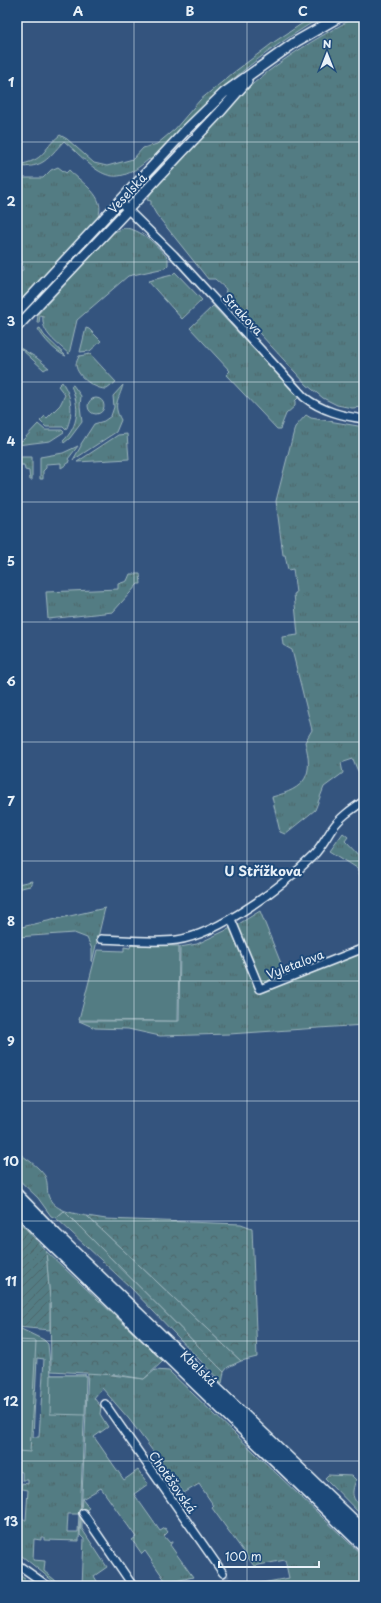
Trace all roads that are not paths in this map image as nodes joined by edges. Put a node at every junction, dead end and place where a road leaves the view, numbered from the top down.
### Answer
1 (339, 17) edge
2 (253, 74) junction
3 (120, 202) junction
4 (128, 210) junction
5 (17, 312) edge
6 (17, 327) edge
7 (364, 419) edge
8 (364, 801) edge
9 (231, 919) junction
10 (101, 939) dead end
11 (364, 948) edge
12 (17, 1195) edge
13 (17, 1208) edge
14 (105, 1404) dead end
15 (83, 1513) dead end
16 (364, 1531) edge
17 (364, 1546) edge
18 (17, 1564) edge
19 (223, 1573) tunnel mouth
20 (48, 1586) edge
21 (134, 1586) edge

1 - 2 main road, Veselská
2 - 3 main road, Veselská
2 - 4 main road, Veselská
3 - 4 street, Strakova
3 - 5 main road, Veselská
4 - 6 main road, Veselská
4 - 7 street, Strakova
8 - 9 street
9 - 10 street
9 - 11 street, Vyletalova
12 - 16 highway, Kbelská
13 - 17 highway, Kbelská
14 - 19 street, Chotěšovská
15 - 21 street
18 - 20 street

